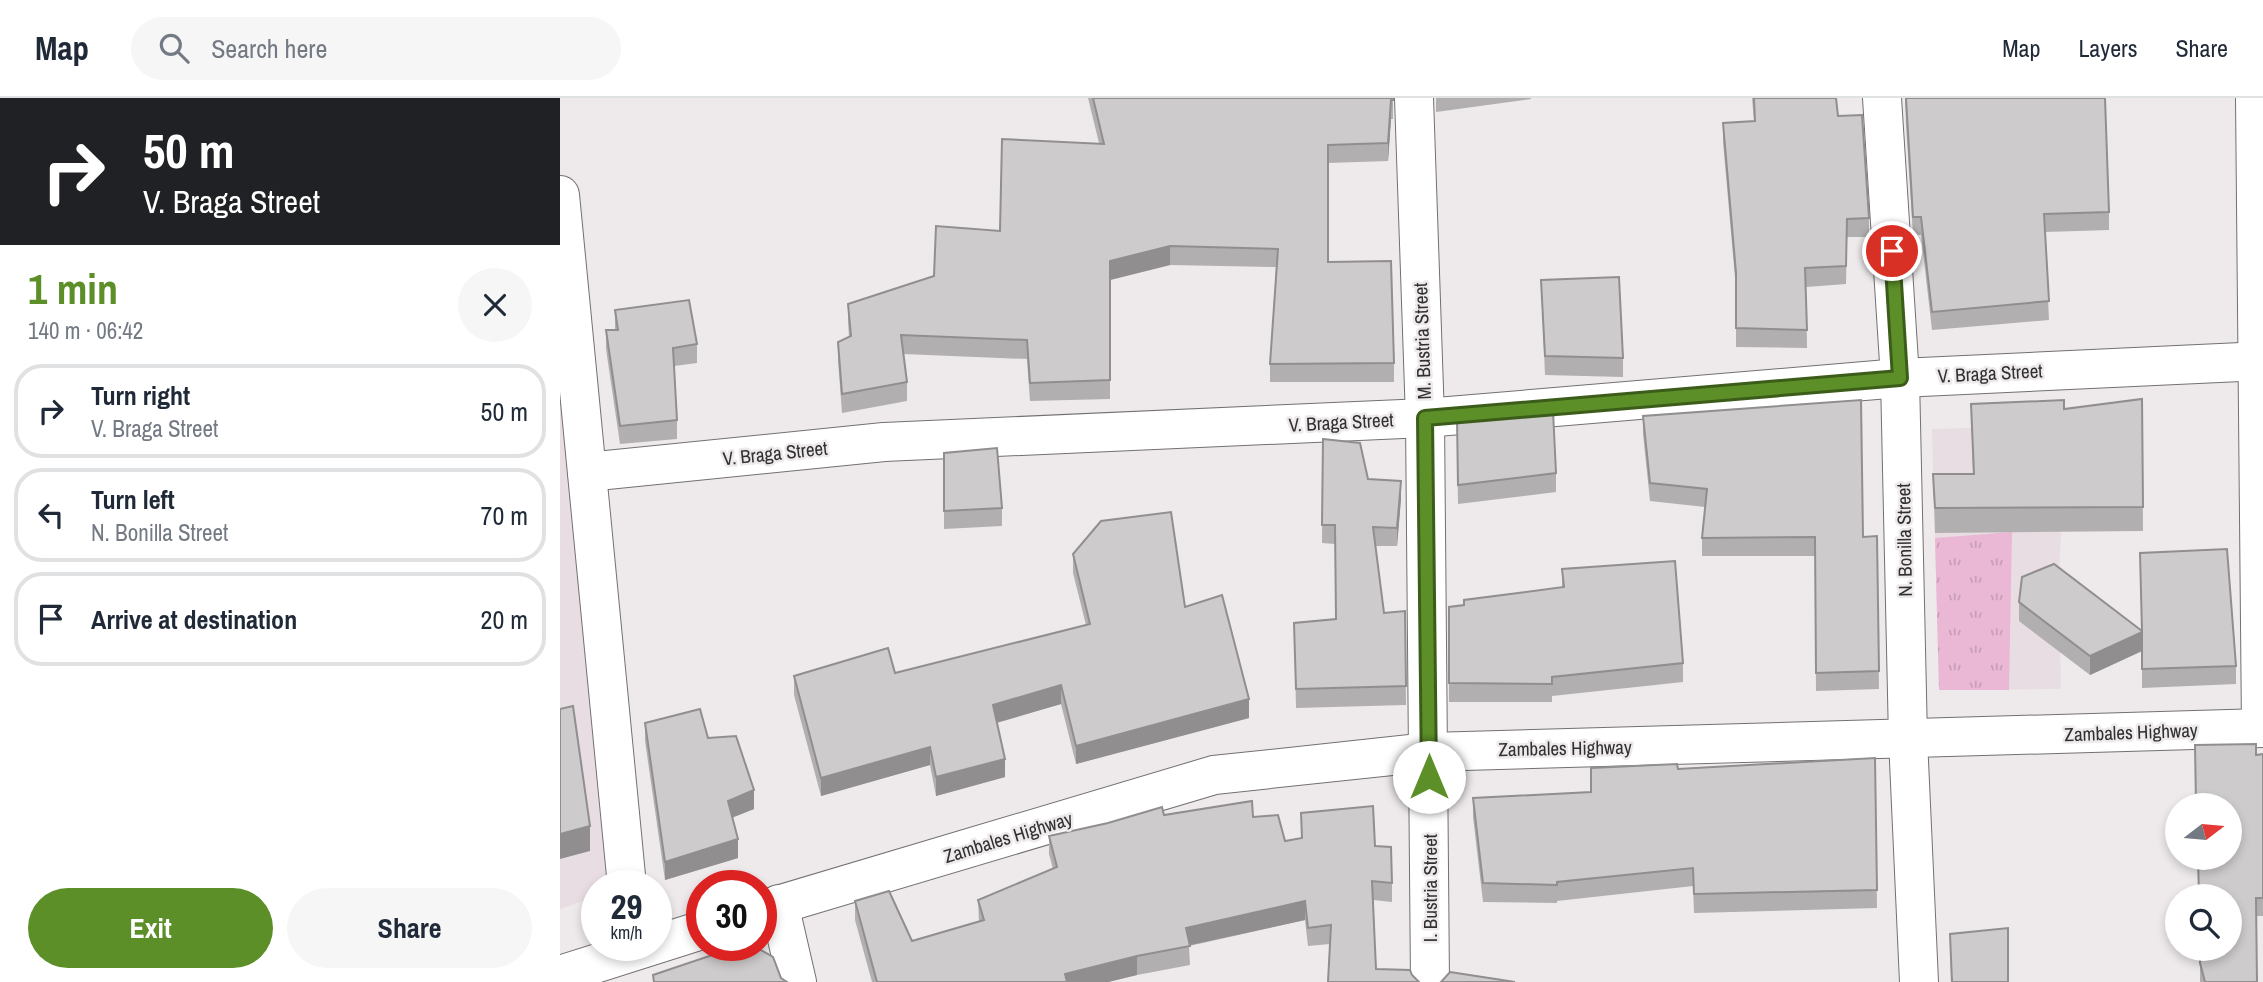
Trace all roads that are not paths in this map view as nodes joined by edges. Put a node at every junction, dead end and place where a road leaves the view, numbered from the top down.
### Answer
1 (1414, 98) edge
2 (1882, 98) edge
3 (2255, 98) edge
4 (560, 195) edge
5 (2260, 361) edge
6 (1900, 378) junction
7 (1425, 418) junction
8 (587, 472) junction
9 (2262, 728) edge
10 (1908, 739) junction
11 (1429, 752) junction
12 (625, 870) edge
13 (777, 905) edge
14 (777, 926) edge
15 (599, 961) edge
16 (560, 975) edge
17 (797, 982) edge
18 (1430, 982) edge
19 (1919, 982) edge

1 - 7 street, M. Bustria Street
2 - 6 street, N. Bonilla Street
3 - 5 street
4 - 8 street
5 - 6 street, V. Braga Street
5 - 9 street
6 - 7 street, V. Braga Street
6 - 10 street, N. Bonilla Street
7 - 8 street, V. Braga Street
7 - 11 street, M. Bustria Street
8 - 12 street
9 - 10 street, Zambales Highway
10 - 11 street, Zambales Highway
10 - 19 street, N. Bonilla Street
11 - 13 street, Zambales Highway
11 - 18 street, I. Bustria Street
14 - 17 street
15 - 16 street

